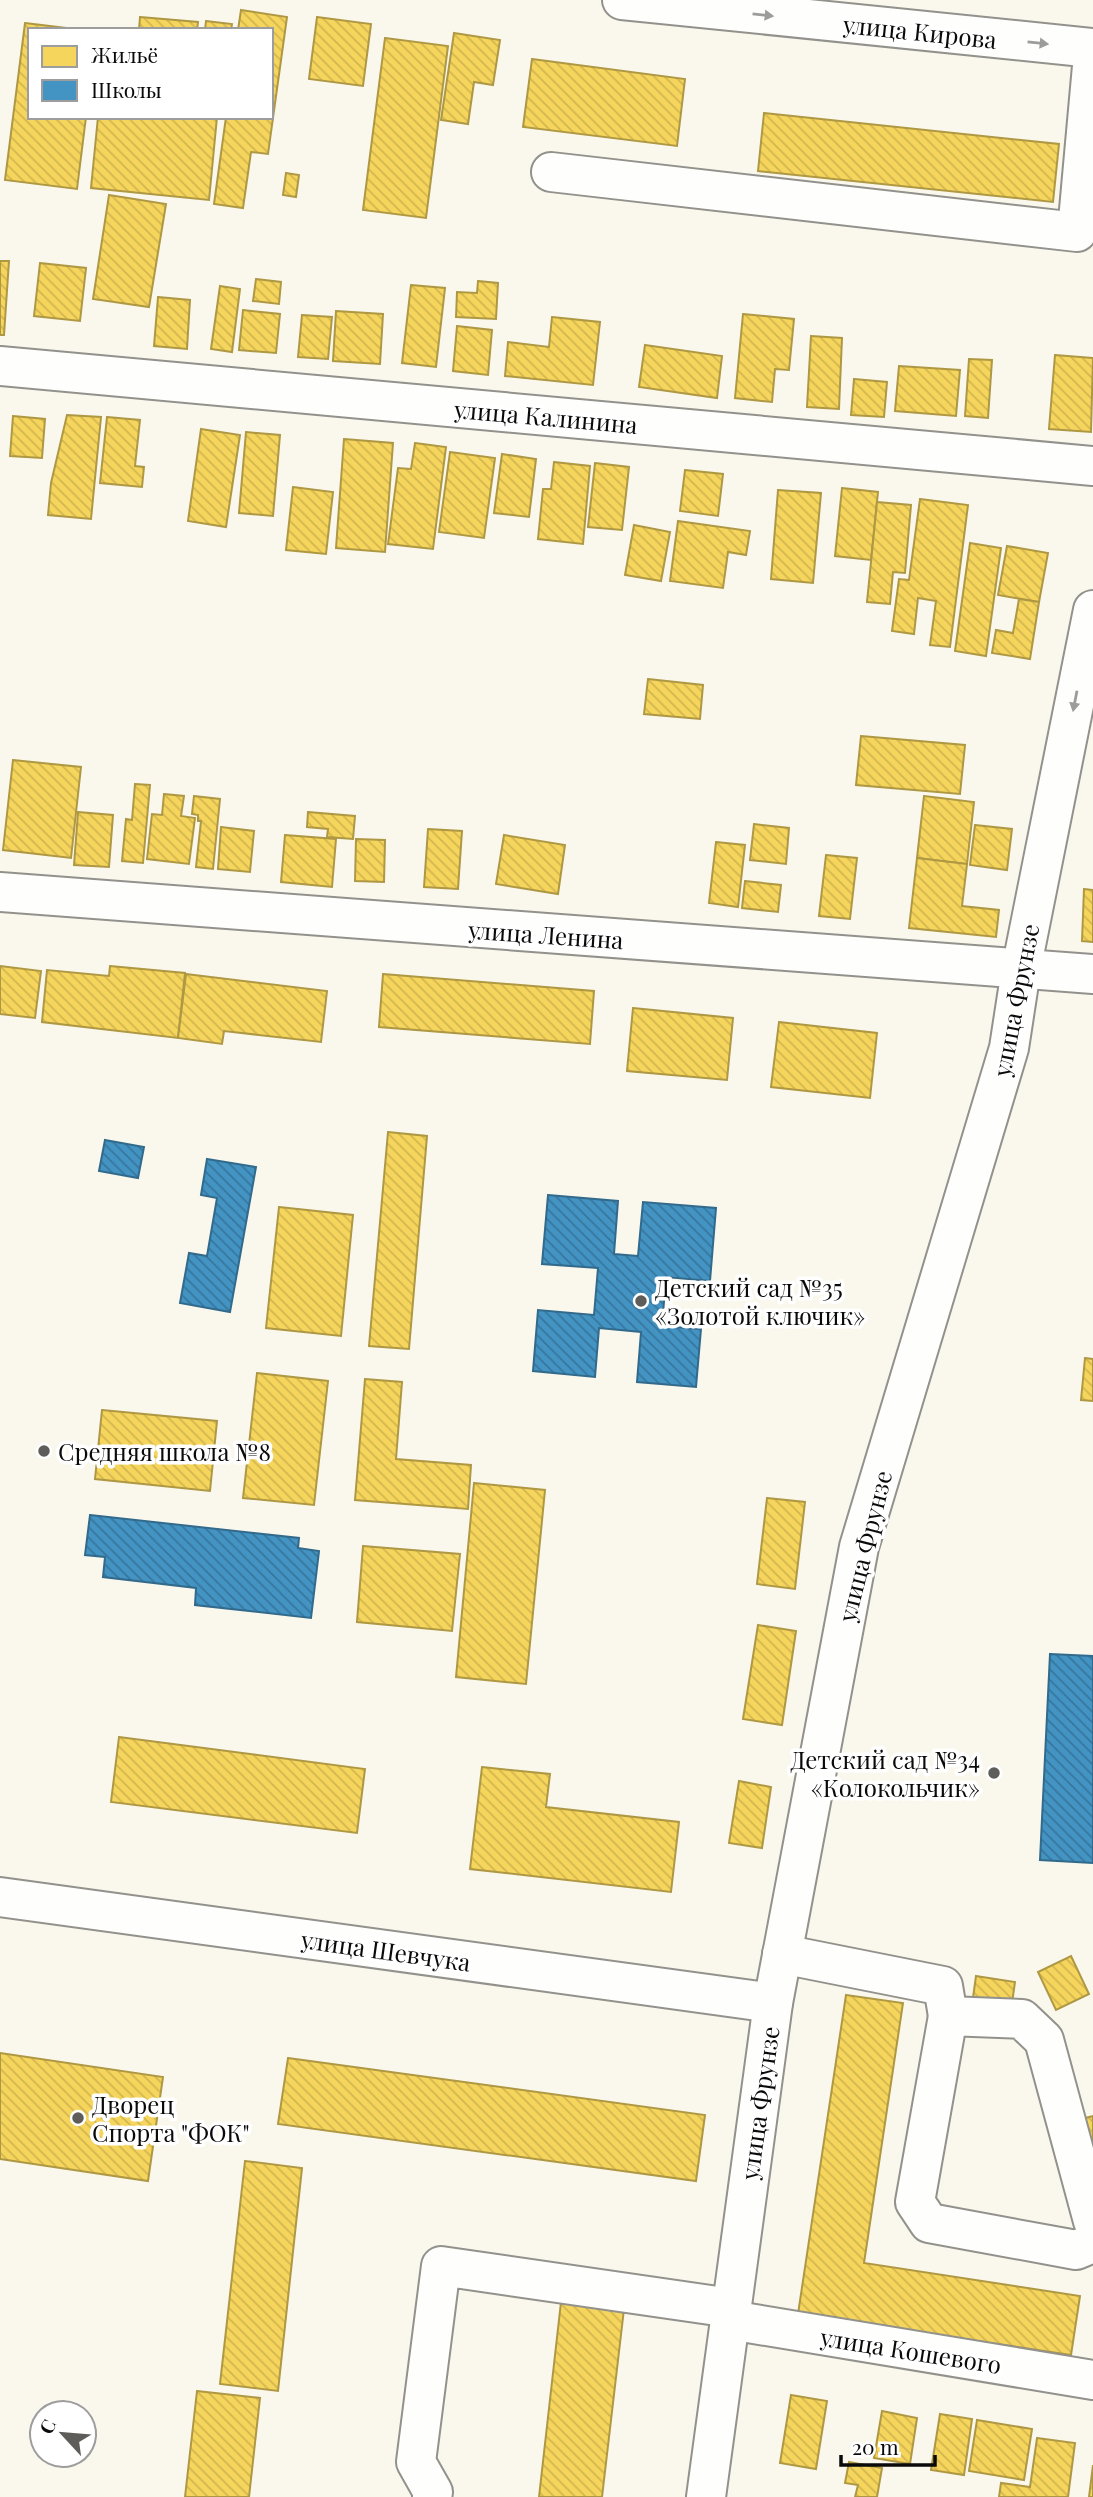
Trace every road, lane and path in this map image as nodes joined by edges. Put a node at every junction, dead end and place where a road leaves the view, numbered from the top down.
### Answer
1 (622, 0) edge
2 (1093, 48) edge
3 (1093, 55) edge
4 (551, 172) dead end
5 (0, 366) edge
6 (1093, 466) edge
7 (1093, 610) edge
8 (0, 892) edge
9 (1021, 970) junction
10 (1093, 974) edge
11 (0, 1897) edge
12 (782, 1954) junction
13 (773, 2003) junction
14 (948, 2016) junction
15 (1093, 2221) edge
16 (1093, 2244) edge
17 (730, 2314) junction
18 (1093, 2380) edge
19 (432, 2497) edge
20 (706, 2497) edge

1 -> 2 street, улица Кирова
3 - 4 street
5 - 6 street, улица Калинина
7 -> 9 street, улица Фрунзе
8 - 9 street, улица Ленина
9 - 10 street, улица Ленина
9 - 12 street, улица Фрунзе
11 - 13 street, улица Шевчука
12 - 13 street, улица Фрунзе
12 - 14 street
13 - 17 street, улица Фрунзе
14 - 15 street
14 - 16 street
17 - 18 street, улица Кошевого
17 - 19 street, улица Кошевого
17 - 20 street, улица Фрунзе

